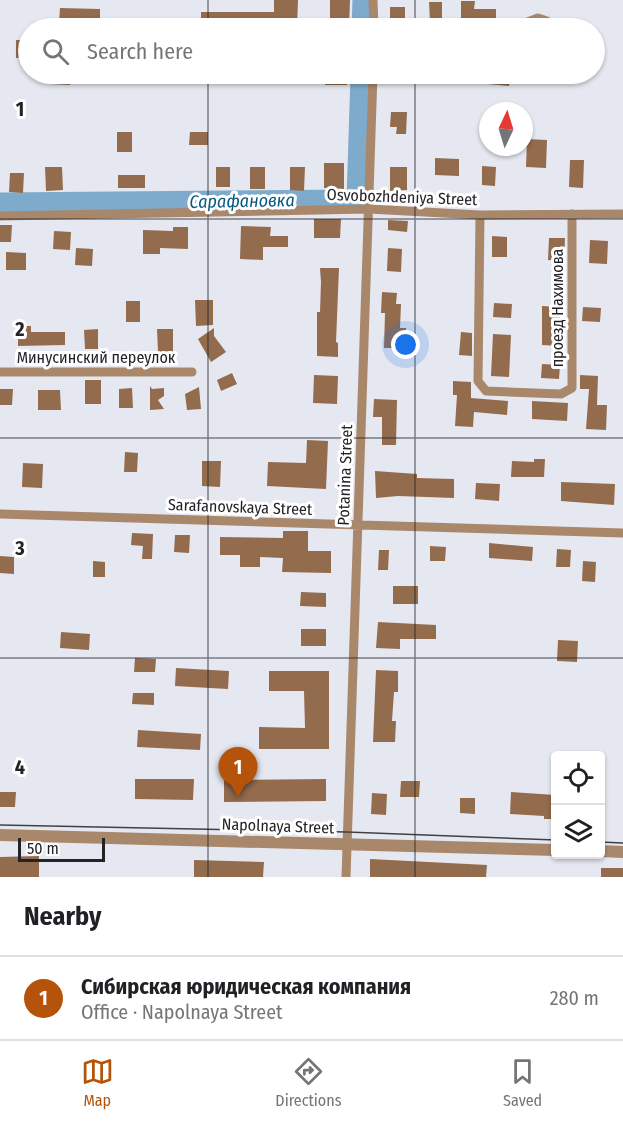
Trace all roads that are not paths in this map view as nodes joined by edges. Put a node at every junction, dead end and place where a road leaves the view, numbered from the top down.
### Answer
1 (373, 0) edge
2 (374, 18) edge
3 (373, 84) edge
4 (369, 209) junction
5 (572, 214) junction
6 (623, 214) edge
7 (480, 215) junction
8 (0, 216) edge
9 (0, 372) edge
10 (192, 372) dead end
11 (0, 514) edge
12 (359, 526) junction
13 (623, 533) edge
14 (0, 835) edge
15 (347, 844) junction
16 (551, 850) edge
17 (605, 851) edge
18 (623, 852) edge
19 (346, 877) edge

1 - 2 street
3 - 4 street, Potanina Street
4 - 7 street, Osvobozhdeniya Street
4 - 8 street, Osvobozhdeniya Street
4 - 12 street, Potanina Street
5 - 6 street, Osvobozhdeniya Street
5 - 7 street, Osvobozhdeniya Street
5 - 7 street, проезд Нахимова
9 - 10 street, Минусинский переулок
11 - 12 street, Sarafanovskaya Street
12 - 13 street, Sarafanovskaya Street
12 - 15 street, Potanina Street
14 - 15 street, Napolnaya Street
15 - 16 street, Napolnaya Street
15 - 19 street, Potanina Street
17 - 18 street

